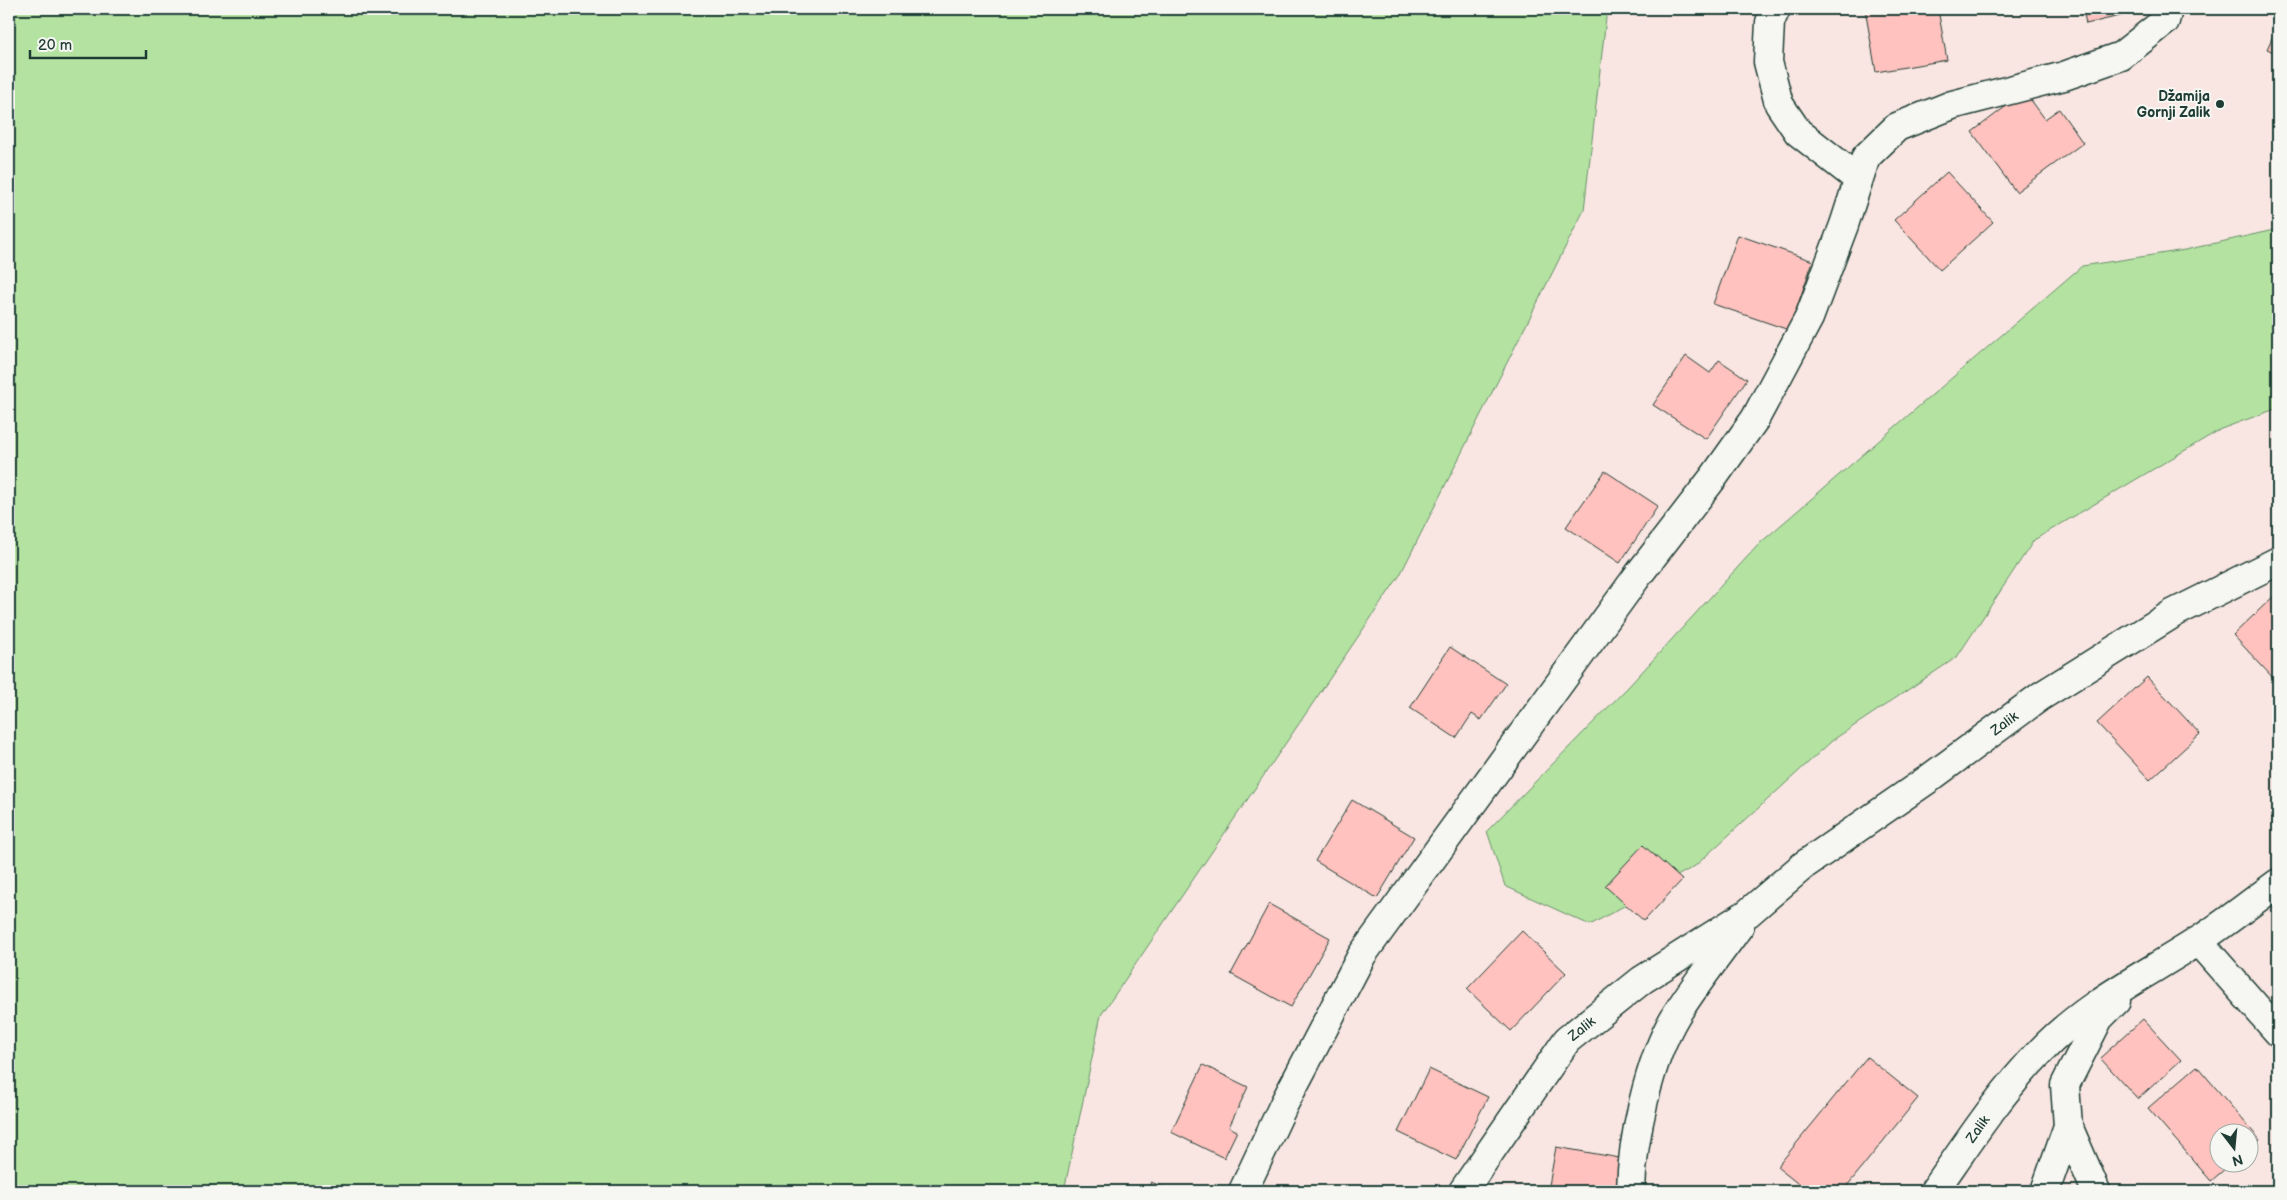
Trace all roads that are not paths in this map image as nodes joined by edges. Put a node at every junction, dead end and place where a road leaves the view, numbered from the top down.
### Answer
1 (1776, 9) edge
2 (2168, 9) edge
3 (1858, 179) junction
4 (2278, 561) edge
5 (2278, 883) edge
6 (1748, 914) junction
7 (2198, 941) junction
8 (2140, 974) junction
9 (2278, 1032) edge
10 (2068, 1126) junction
11 (1243, 1191) edge
12 (1463, 1191) edge
13 (1631, 1191) edge
14 (1934, 1191) edge
15 (2046, 1191) edge
16 (2096, 1191) edge

1 - 3 street
2 - 3 street
3 - 11 street
4 - 6 street, Zalik
5 - 7 street, Zalik
6 - 12 street, Zalik
6 - 13 street, Zalik
7 - 8 street, Zalik
7 - 9 street
8 - 10 street, Zalik
8 - 14 street, Zalik
10 - 15 street, Zalik
10 - 16 street, Zalik

